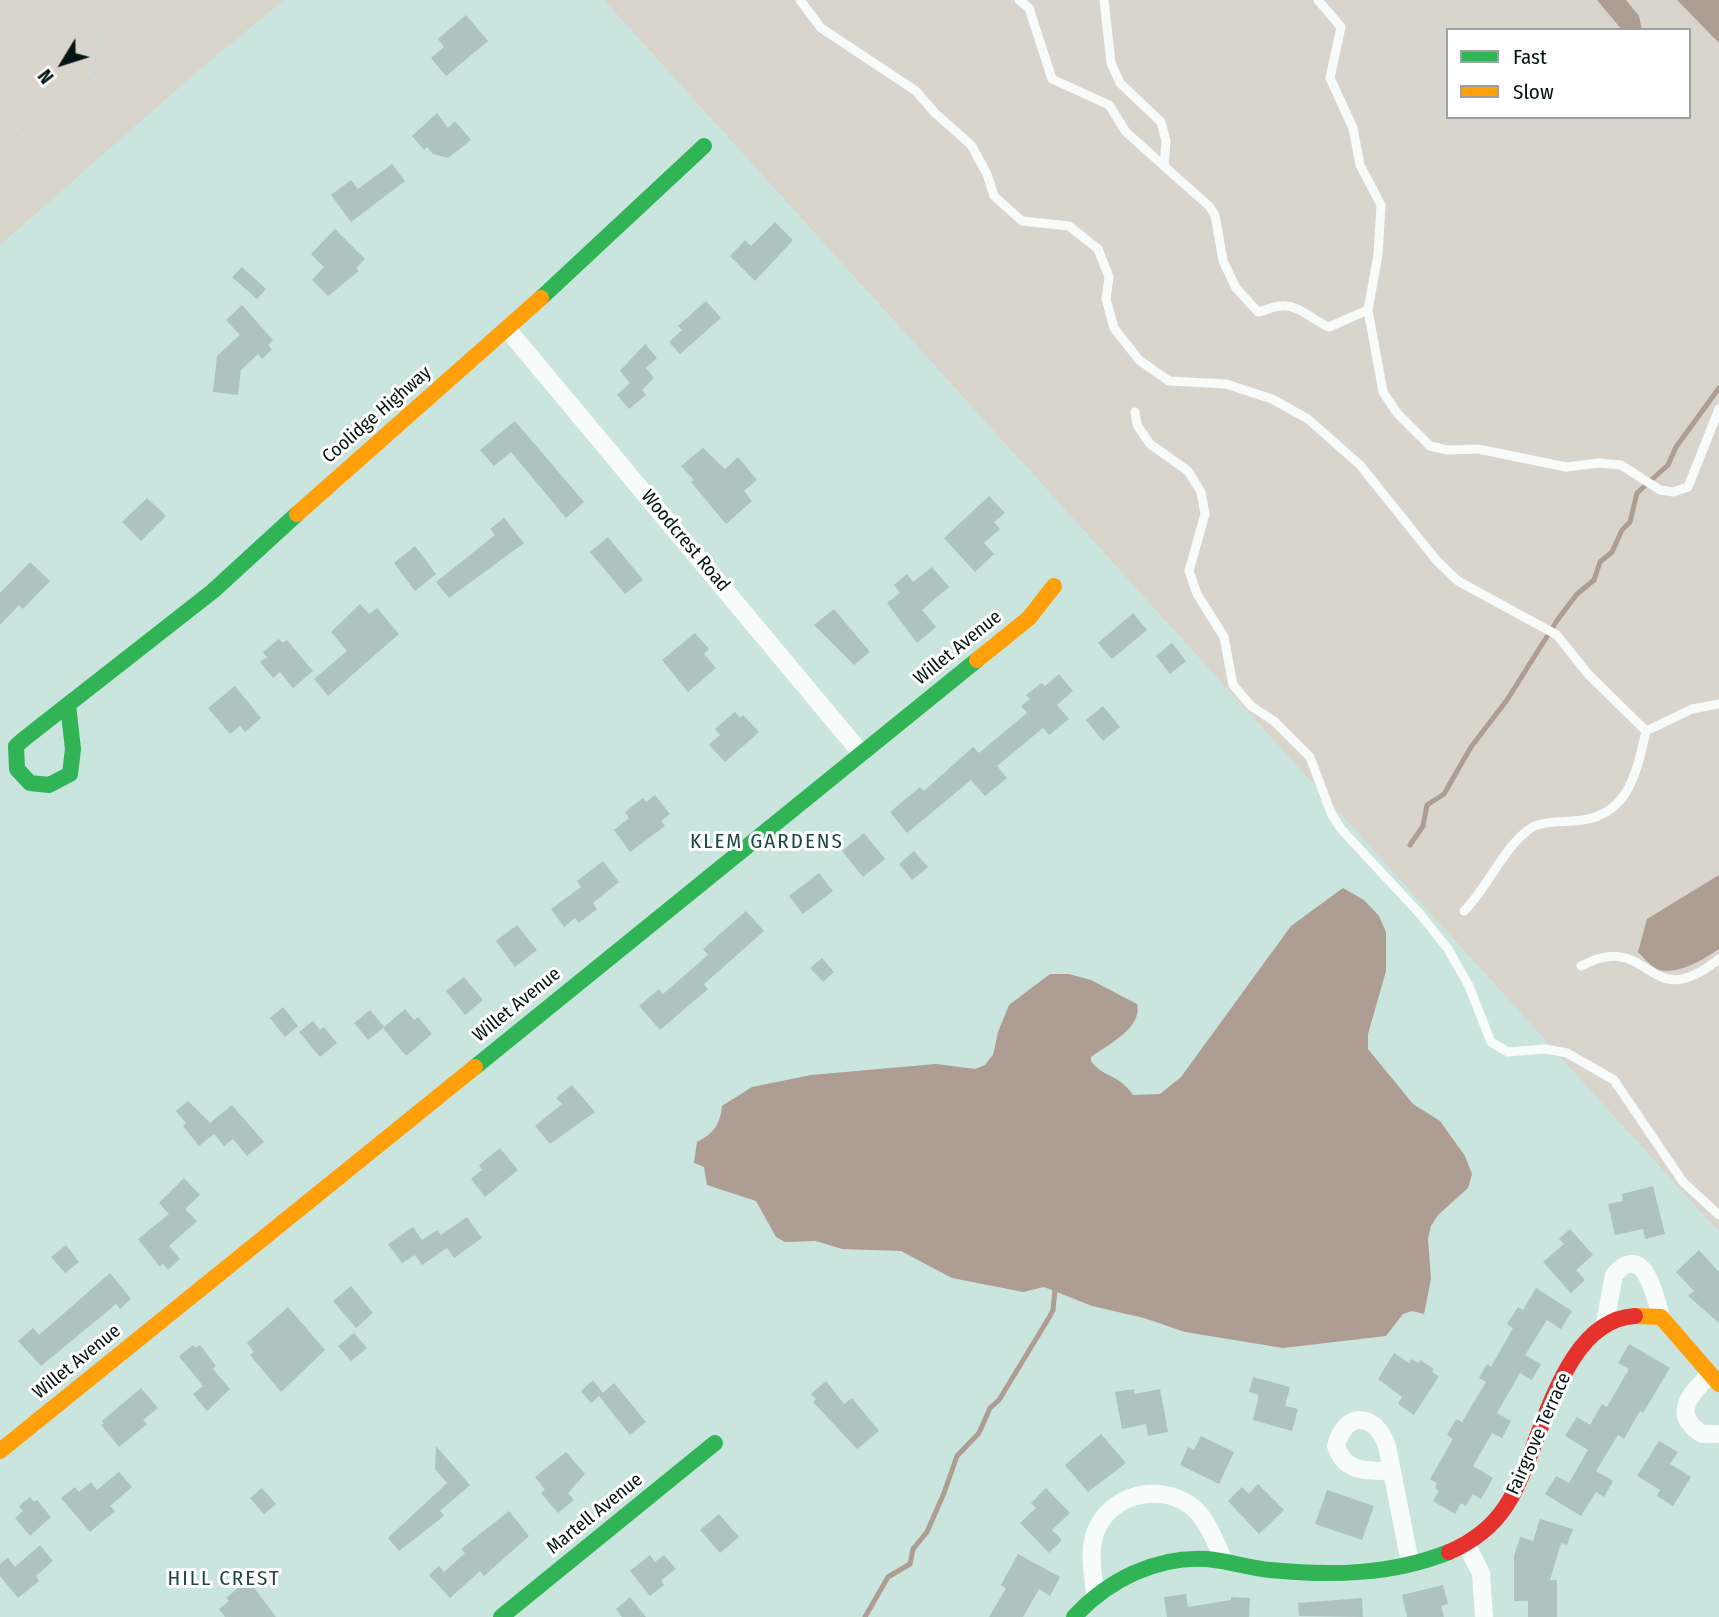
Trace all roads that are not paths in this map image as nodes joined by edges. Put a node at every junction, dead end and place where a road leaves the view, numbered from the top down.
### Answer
1 (800, 0) edge
2 (1019, 0) edge
3 (1104, 0) edge
4 (1318, 0) edge
5 (704, 146) dead end
6 (1164, 166) junction
7 (1368, 310) junction
8 (508, 330) junction
9 (1719, 410) edge
10 (1135, 412) dead end
11 (1054, 586) dead end
12 (1719, 704) edge
13 (68, 705) junction
14 (1646, 731) junction
15 (861, 753) junction
16 (1464, 911) dead end
17 (1719, 960) edge
18 (1581, 966) dead end
19 (1719, 1215) edge
20 (1661, 1317) junction
21 (1605, 1323) junction
22 (1714, 1380) edge
23 (1719, 1434) edge
24 (715, 1443) dead end
25 (0, 1451) edge
26 (1391, 1471) dead end
27 (1466, 1544) junction
28 (1223, 1561) junction
29 (1410, 1563) junction
30 (1096, 1595) junction
31 (501, 1617) edge
32 (1074, 1617) edge
33 (1484, 1617) edge

1 - 14 lane
2 - 6 lane
3 - 6 lane
4 - 7 lane
5 - 8 street, Coolidge Highway
6 - 7 lane
7 - 9 lane
8 - 13 street, Coolidge Highway
8 - 15 street, Woodcrest Road
10 - 19 lane
11 - 15 street, Willet Avenue
12 - 14 lane
13 - 13 street, Coolidge Highway
14 - 16 lane
15 - 25 street, Willet Avenue
17 - 18 lane
20 - 21 street
20 - 21 street
20 - 22 street
21 - 27 street, Fairgrove Terrace
22 - 23 street
24 - 31 street, Martell Avenue
26 - 29 street
27 - 29 street, Fairgrove Terrace
27 - 33 street
28 - 29 street, Fairgrove Terrace
28 - 30 street, Fairgrove Terrace
28 - 30 street
30 - 32 street, Fairgrove Terrace

